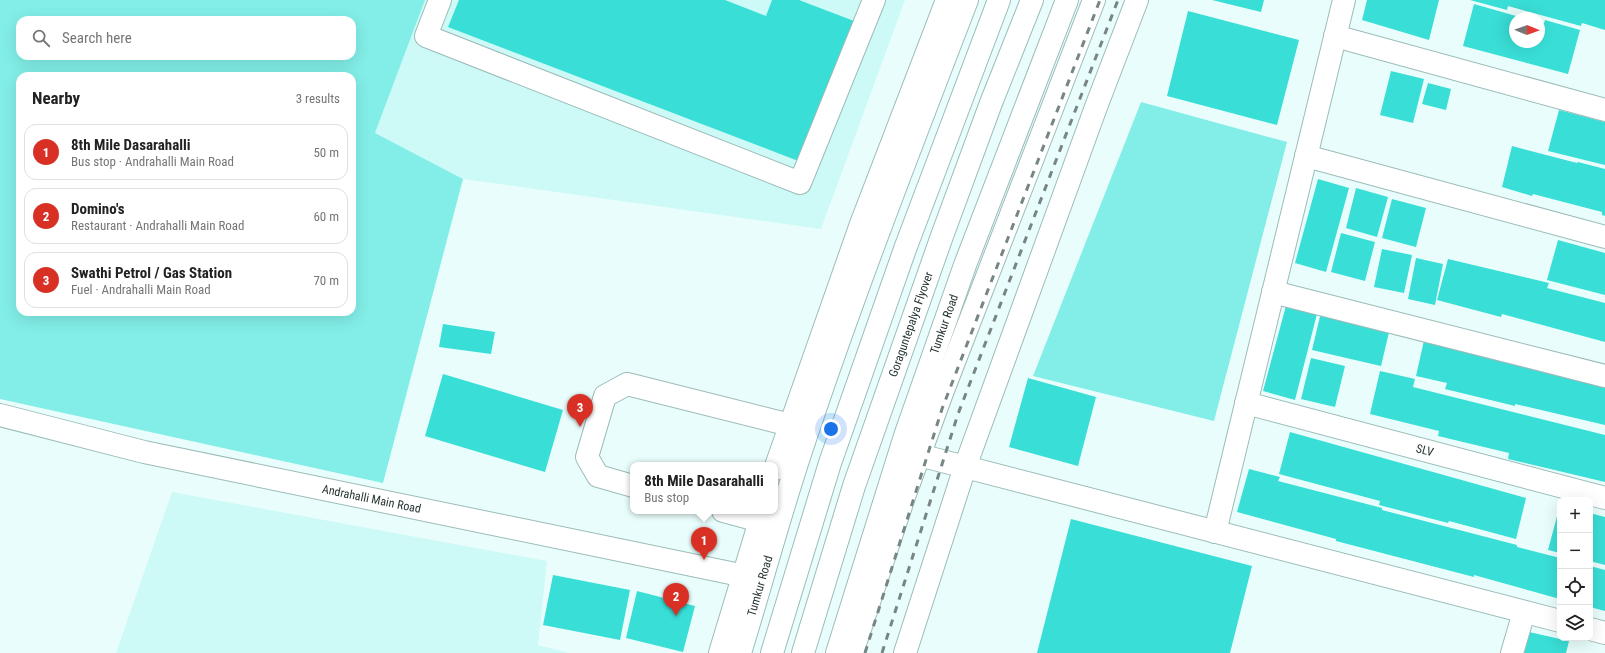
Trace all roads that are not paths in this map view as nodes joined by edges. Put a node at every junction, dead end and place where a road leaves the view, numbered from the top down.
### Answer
1 (440, 0) edge
2 (874, 0) edge
3 (947, 0) edge
4 (967, 0) edge
5 (999, 0) edge
6 (1032, 0) edge
7 (1067, 0) edge
8 (1094, 0) edge
9 (1137, 0) edge
10 (1344, 0) edge
11 (1335, 36) junction
12 (1605, 110) edge
13 (1306, 156) junction
14 (881, 197) junction
15 (1605, 236) edge
16 (1273, 292) junction
17 (1605, 376) edge
18 (1246, 403) junction
19 (0, 415) edge
20 (790, 425) junction
21 (919, 455) junction
22 (777, 462) edge
23 (965, 467) junction
24 (630, 485) edge
25 (1605, 498) edge
26 (746, 514) edge
27 (762, 516) edge
28 (1215, 532) junction
29 (745, 576) junction
30 (1524, 612) junction
31 (1557, 620) edge
32 (1593, 630) edge
33 (1605, 633) edge
34 (720, 653) edge
35 (740, 653) edge
36 (772, 653) edge
37 (803, 653) edge
38 (837, 653) edge
39 (852, 653) edge
40 (905, 653) edge
41 (1512, 653) edge

1 - 2 main road
3 - 14 main road
4 - 14 main road, Tumkur Road
5 - 36 main road
6 - 37 main road, Goraguntepalya Flyover
7 - 38 main road, Tumkur Road
8 - 21 main road
9 - 23 main road
10 - 11 main road
11 - 12 main road
11 - 13 main road
13 - 15 main road
13 - 16 main road
14 - 20 main road
14 - 35 main road, Tumkur Road
16 - 17 main road
16 - 18 main road
18 - 25 main road, SLV
18 - 28 main road
19 - 29 main road, Andrahalli Main Road
20 - 22 main road
20 - 24 main road
21 - 23 main road
21 - 39 main road
23 - 28 main road
23 - 40 main road
26 - 27 main road
27 - 29 main road
28 - 30 main road
29 - 34 main road
30 - 31 main road
30 - 41 main road
32 - 33 main road

